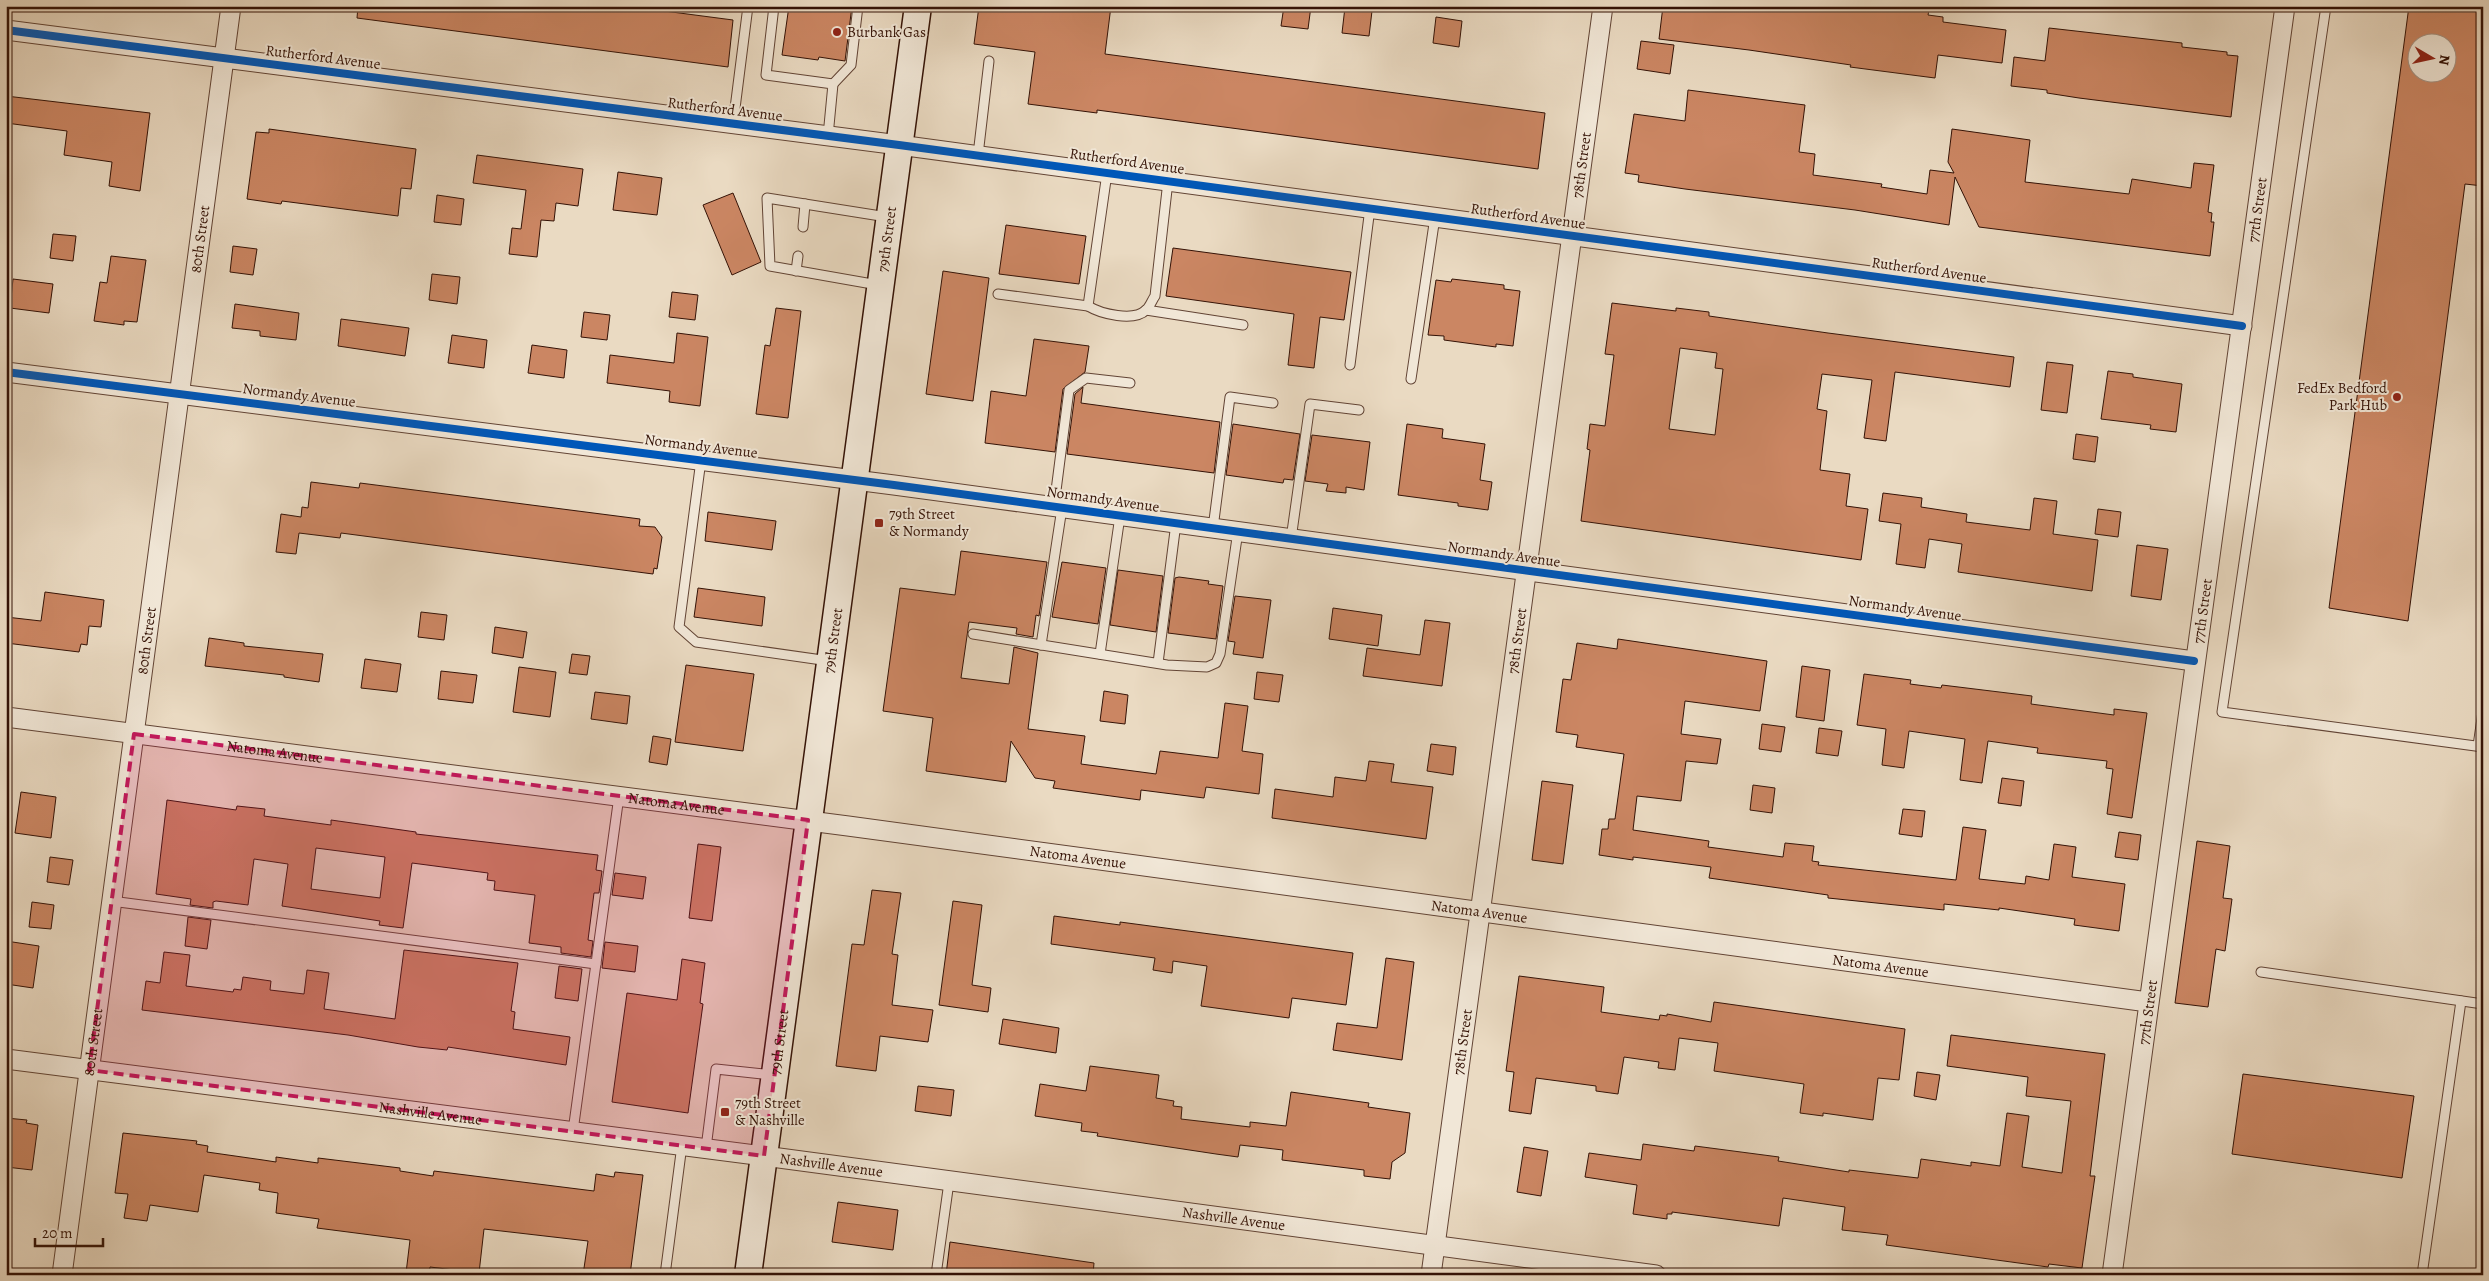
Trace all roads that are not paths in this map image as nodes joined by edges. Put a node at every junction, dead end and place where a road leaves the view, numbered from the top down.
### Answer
1 (231, 6) edge
2 (748, 6) edge
3 (774, 6) edge
4 (858, 6) edge
5 (918, 6) edge
6 (1603, 6) edge
7 (2285, 6) edge
8 (2326, 6) edge
9 (6, 30) edge
10 (224, 58) junction
11 (989, 61) dead end
12 (833, 84) junction
13 (733, 124) junction
14 (828, 136) junction
15 (899, 145) junction
16 (978, 155) junction
17 (1107, 173) junction
18 (1168, 181) junction
19 (806, 204) junction
20 (1370, 208) junction
21 (1435, 217) junction
22 (889, 218) junction
23 (803, 227) dead end
24 (1571, 235) junction
25 (798, 256) dead end
26 (796, 271) junction
27 (880, 286) junction
28 (998, 294) dead end
29 (1088, 306) junction
30 (1146, 310) junction
31 (1243, 325) dead end
32 (2242, 326) junction
33 (1350, 365) dead end
34 (6, 372) edge
35 (1411, 379) dead end
36 (1130, 384) dead end
37 (179, 394) junction
38 (1273, 403) dead end
39 (1359, 410) dead end
40 (701, 460) junction
41 (854, 480) junction
42 (1058, 507) junction
43 (1120, 516) junction
44 (1176, 523) junction
45 (1212, 528) junction
46 (1238, 532) junction
47 (1291, 539) junction
48 (1527, 571) junction
49 (973, 634) dead end
50 (1042, 645) junction
51 (1100, 654) junction
52 (830, 661) junction
53 (2194, 661) junction
54 (1158, 664) junction
55 (2483, 711) edge
56 (6, 717) edge
57 (134, 734) junction
58 (2480, 746) edge
59 (619, 796) junction
60 (808, 820) junction
61 (111, 902) junction
62 (1480, 911) junction
63 (596, 964) junction
64 (2260, 972) dead end
65 (2461, 1001) junction
66 (2148, 1002) junction
67 (2483, 1004) edge
68 (6, 1059) edge
69 (89, 1070) junction
70 (774, 1075) junction
71 (573, 1131) junction
72 (682, 1145) junction
73 (706, 1148) junction
74 (764, 1156) junction
75 (949, 1182) junction
76 (1435, 1246) junction
77 (62, 1275) edge
78 (665, 1275) edge
79 (748, 1275) edge
80 (936, 1275) edge
81 (1431, 1275) edge
82 (1656, 1275) edge
83 (2112, 1275) edge
84 (2422, 1275) edge

1 - 10 street, 80th Street
2 - 13 lane
3 - 12 lane
4 - 12 lane
5 - 15 main road, 79th Street
6 - 24 street, 78th Street
7 - 32 street, 77th Street
8 - 58 lane
9 - 10 street, Rutherford Avenue
10 - 13 street, Rutherford Avenue
10 - 37 street, 80th Street
11 - 16 lane
12 - 14 lane
13 - 14 street, Rutherford Avenue
14 - 15 street, Rutherford Avenue
15 - 16 street, Rutherford Avenue
15 - 22 main road, 79th Street
16 - 17 street, Rutherford Avenue
17 - 18 street, Rutherford Avenue
17 - 29 lane
18 - 20 street, Rutherford Avenue
18 - 30 lane
19 - 22 lane
19 - 23 lane
19 - 26 lane
20 - 21 street, Rutherford Avenue
20 - 33 lane
21 - 24 street, Rutherford Avenue
21 - 35 lane
22 - 27 main road, 79th Street
24 - 32 street, Rutherford Avenue
24 - 48 street, 78th Street
25 - 26 lane
26 - 27 lane
27 - 41 main road, 79th Street
28 - 29 lane
29 - 30 lane
30 - 31 lane
32 - 53 street, 77th Street
34 - 37 street, Normandy Avenue
36 - 42 lane
37 - 40 street, Normandy Avenue
37 - 57 street, 80th Street
38 - 45 lane
39 - 47 lane
40 - 41 street, Normandy Avenue
40 - 52 lane
41 - 42 street, Normandy Avenue
41 - 52 main road, 79th Street
42 - 43 street, Normandy Avenue
42 - 50 lane
43 - 44 street, Normandy Avenue
43 - 51 lane
44 - 45 street, Normandy Avenue
44 - 54 lane
45 - 46 street, Normandy Avenue
46 - 47 street, Normandy Avenue
46 - 54 lane
47 - 48 street, Normandy Avenue
48 - 53 street, Normandy Avenue
48 - 62 street, 78th Street
49 - 50 lane
50 - 51 lane
51 - 54 lane
52 - 60 main road, 79th Street
53 - 66 street, 77th Street
55 - 58 lane
56 - 57 street, Natoma Avenue
57 - 59 street, Natoma Avenue
57 - 61 street, 80th Street
59 - 60 street, Natoma Avenue
59 - 63 lane
60 - 62 street, Natoma Avenue
60 - 70 main road, 79th Street
61 - 63 lane
61 - 69 street, 80th Street
62 - 66 street, Natoma Avenue
62 - 76 street, 78th Street
63 - 71 lane
64 - 65 lane
65 - 67 lane
65 - 84 lane
66 - 83 street, 77th Street
68 - 69 street, Nashville Avenue
69 - 71 street, Nashville Avenue
69 - 77 street, 80th Street
70 - 73 lane
70 - 74 main road, 79th Street
71 - 72 street, Nashville Avenue
72 - 73 street, Nashville Avenue
72 - 78 lane
73 - 74 street, Nashville Avenue
74 - 75 street, Nashville Avenue
74 - 79 main road, 79th Street
75 - 76 street, Nashville Avenue
75 - 80 lane
76 - 81 street, 78th Street
76 - 82 street, Nashville Avenue

